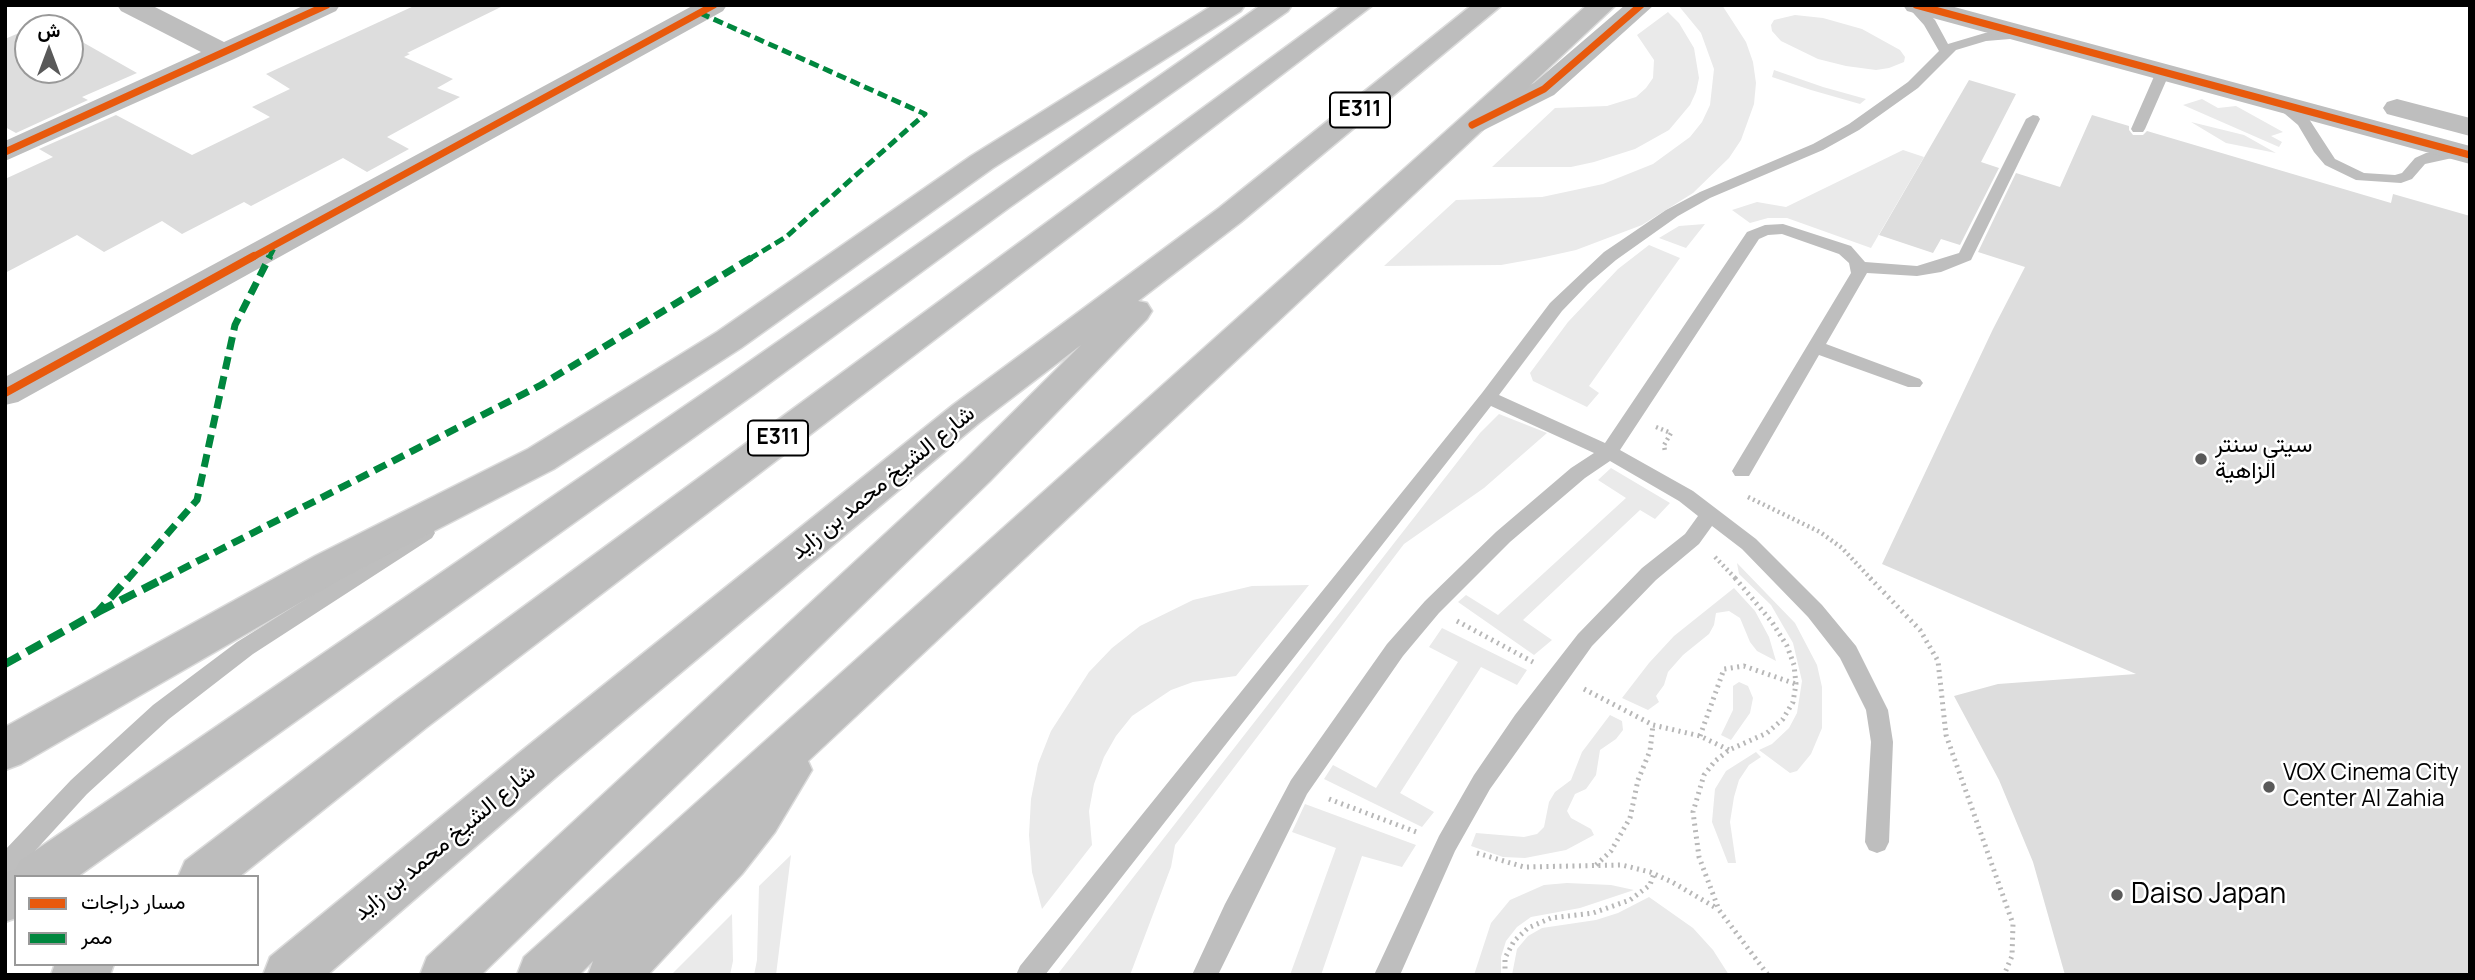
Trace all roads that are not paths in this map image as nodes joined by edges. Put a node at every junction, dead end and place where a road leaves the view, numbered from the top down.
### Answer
1 (130, 5) edge
2 (327, 5) edge
3 (713, 5) edge
4 (1232, 5) edge
5 (1279, 5) edge
6 (1360, 5) edge
7 (1489, 5) edge
8 (1603, 5) edge
9 (1641, 5) edge
10 (1914, 5) edge
11 (2003, 5) edge
12 (2023, 34) junction
13 (1945, 50) junction
14 (224, 53) junction
15 (2163, 72) junction
16 (2279, 103) junction
17 (2033, 118) dead end
18 (1472, 125) junction
19 (2138, 129) dead end
20 (2467, 145) edge
21 (5, 152) edge
22 (1230, 215) junction
23 (1859, 267) junction
24 (1815, 347) junction
25 (1914, 383) dead end
26 (5, 393) edge
27 (1488, 397) junction
28 (1609, 452) junction
29 (541, 459) junction
30 (1742, 471) dead end
31 (1711, 513) junction
32 (807, 735) junction
33 (5, 750) edge
34 (1877, 842) dead end
35 (5, 867) edge
36 (40, 875) edge
37 (205, 875) edge
38 (288, 975) edge
39 (445, 975) edge
40 (542, 975) edge
41 (613, 975) edge
42 (1029, 975) edge
43 (1205, 975) edge
44 (1388, 975) edge

1 - 14 street
2 - 14 street
3 - 26 street
4 - 29 highway
5 - 36 highway
6 - 37 highway, E311
7 - 22 highway, شارع الشيخ محمد بن زايد / E311
8 - 18 highway
9 - 18 street
10 - 12 street
10 - 13 lane
11 - 20 street
12 - 13 lane
12 - 15 street
13 - 27 lane
14 - 21 street
15 - 16 street
15 - 19 lane
16 - 20 street
16 - 20 lane
17 - 23 lane
18 - 32 highway
22 - 38 highway, شارع الشيخ محمد بن زايد / E311
22 - 39 highway
23 - 24 lane
23 - 28 lane
24 - 25 lane
24 - 30 lane
27 - 28 lane
27 - 42 lane
28 - 31 lane
28 - 43 lane
29 - 33 highway
29 - 35 lane
31 - 34 lane
31 - 44 lane
32 - 40 highway
32 - 41 highway

